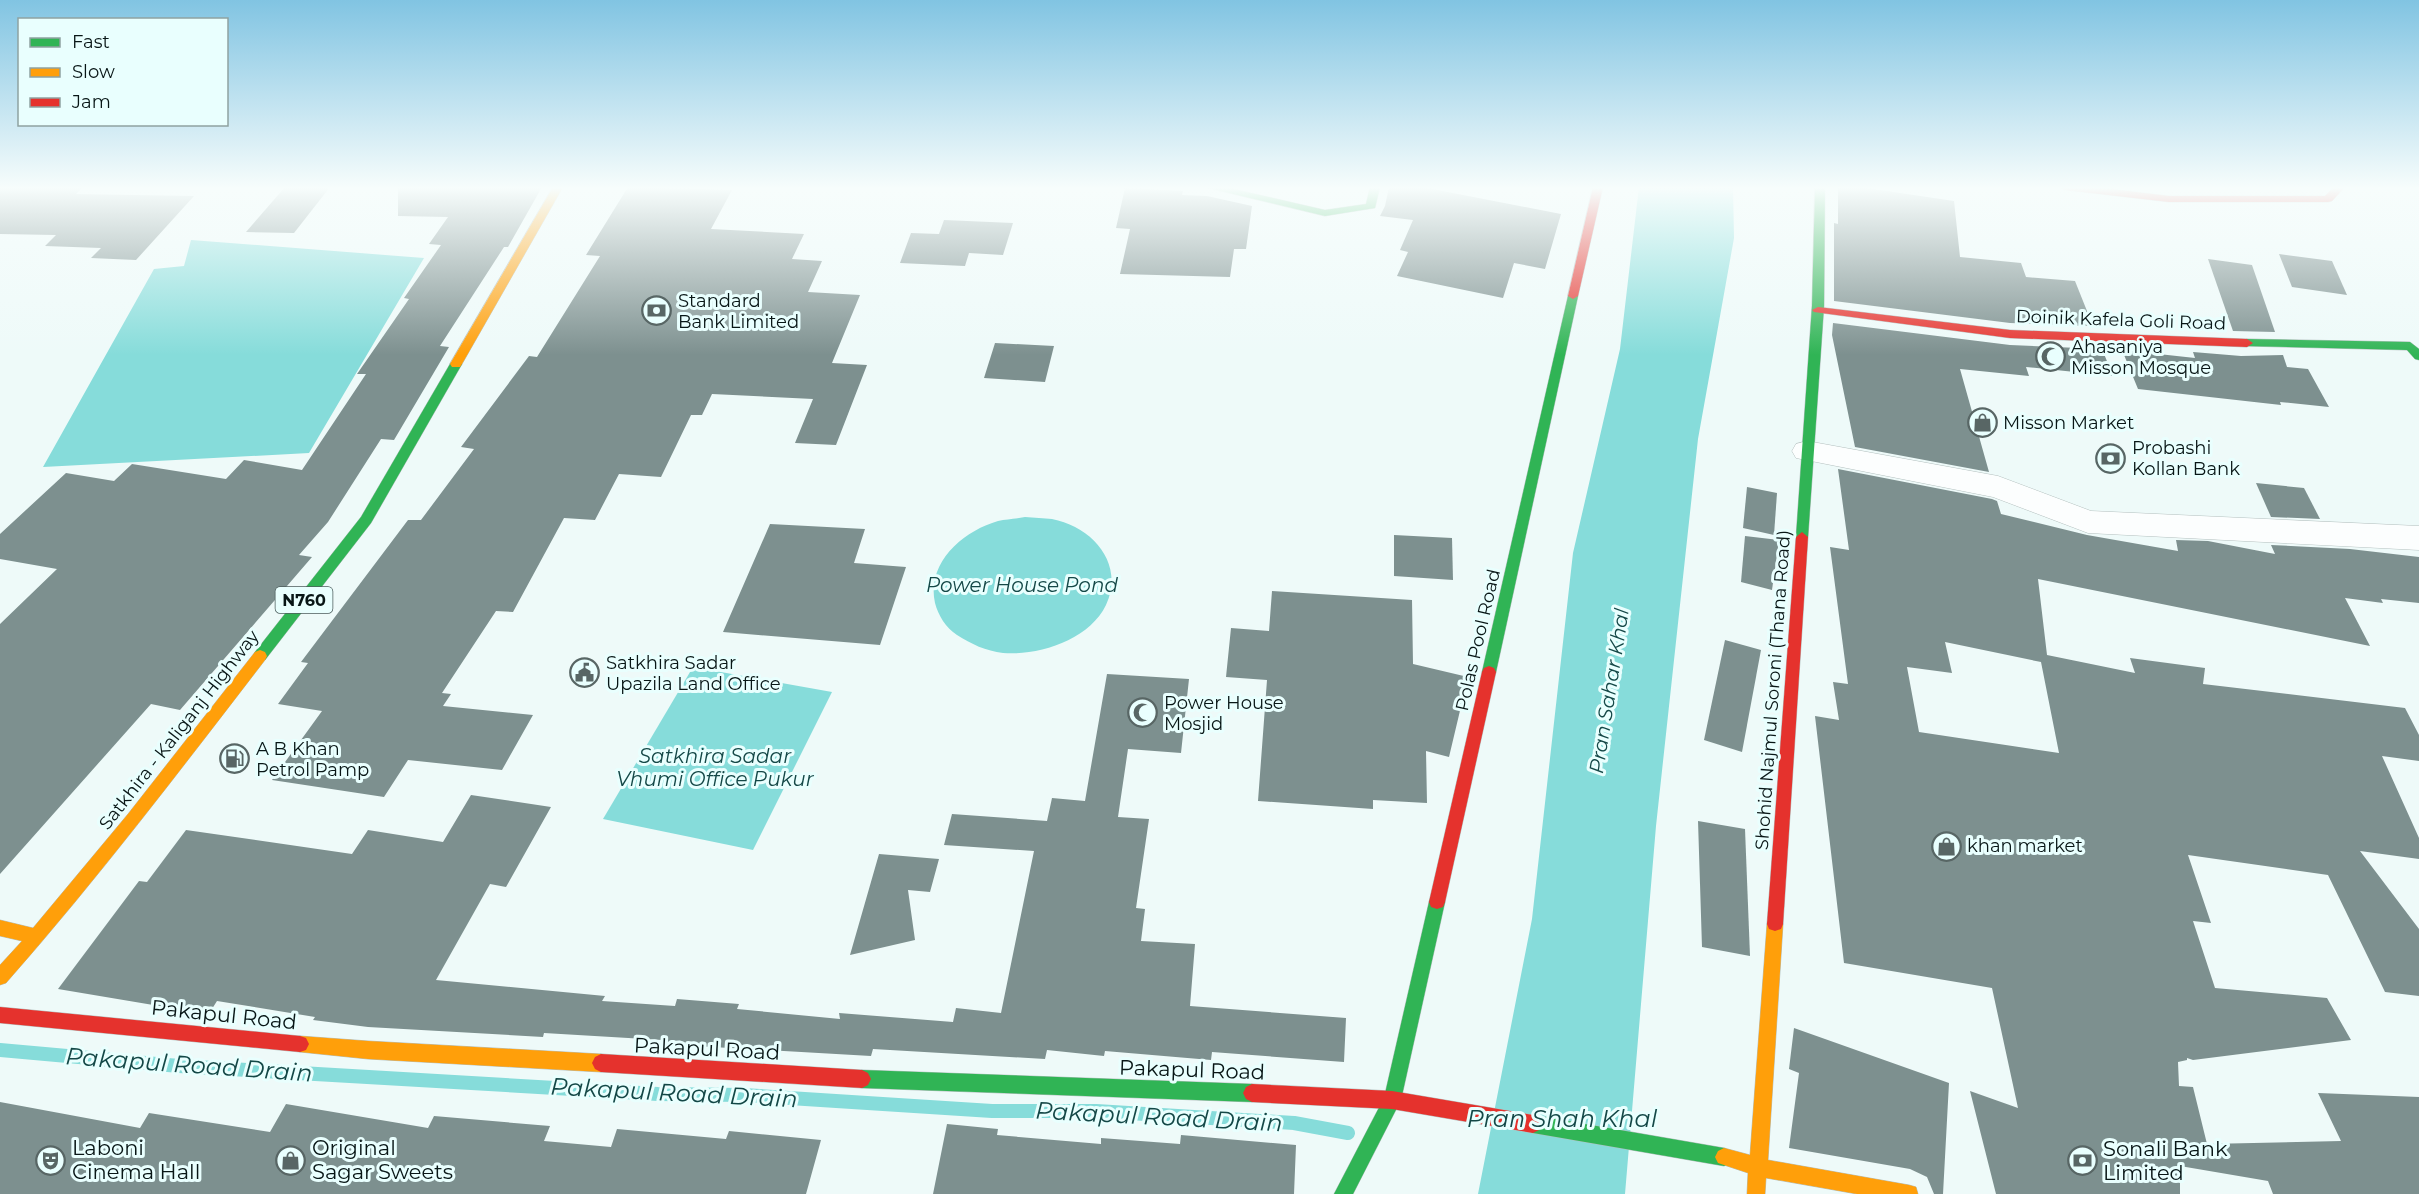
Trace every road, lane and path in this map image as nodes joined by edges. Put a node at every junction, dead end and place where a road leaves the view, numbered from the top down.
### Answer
1 (526, 243) edge
2 (1586, 243) edge
3 (1819, 243) edge
4 (1818, 310) junction
5 (2419, 356) edge
6 (1807, 451) junction
7 (2419, 538) edge
8 (0, 928) edge
9 (37, 937) junction
10 (0, 977) edge
11 (0, 1015) edge
12 (1392, 1100) junction
13 (1758, 1167) junction
14 (1343, 1194) edge
15 (1756, 1194) edge
16 (1909, 1194) edge

1 - 9 main road, Satkhira - Kaliganj Highway / N760
2 - 12 main road, Polas Pool Road
3 - 4 main road, Shohid Najmul Soroni (Thana Road)
4 - 5 main road, Doinik Kafela Goli Road
4 - 6 main road, Shohid Najmul Soroni (Thana Road)
6 - 7 street
6 - 13 main road, Shohid Najmul Soroni (Thana Road)
8 - 9 main road
9 - 10 main road, Satkhira - Kaliganj Highway / N760
11 - 12 main road, Pakapul Road
12 - 13 main road, Pakapul Road
12 - 14 main road, Polas Pool Road
13 - 15 main road, Shohid Najmul Soroni (Thana Road)
13 - 16 main road, Pakapul Road

